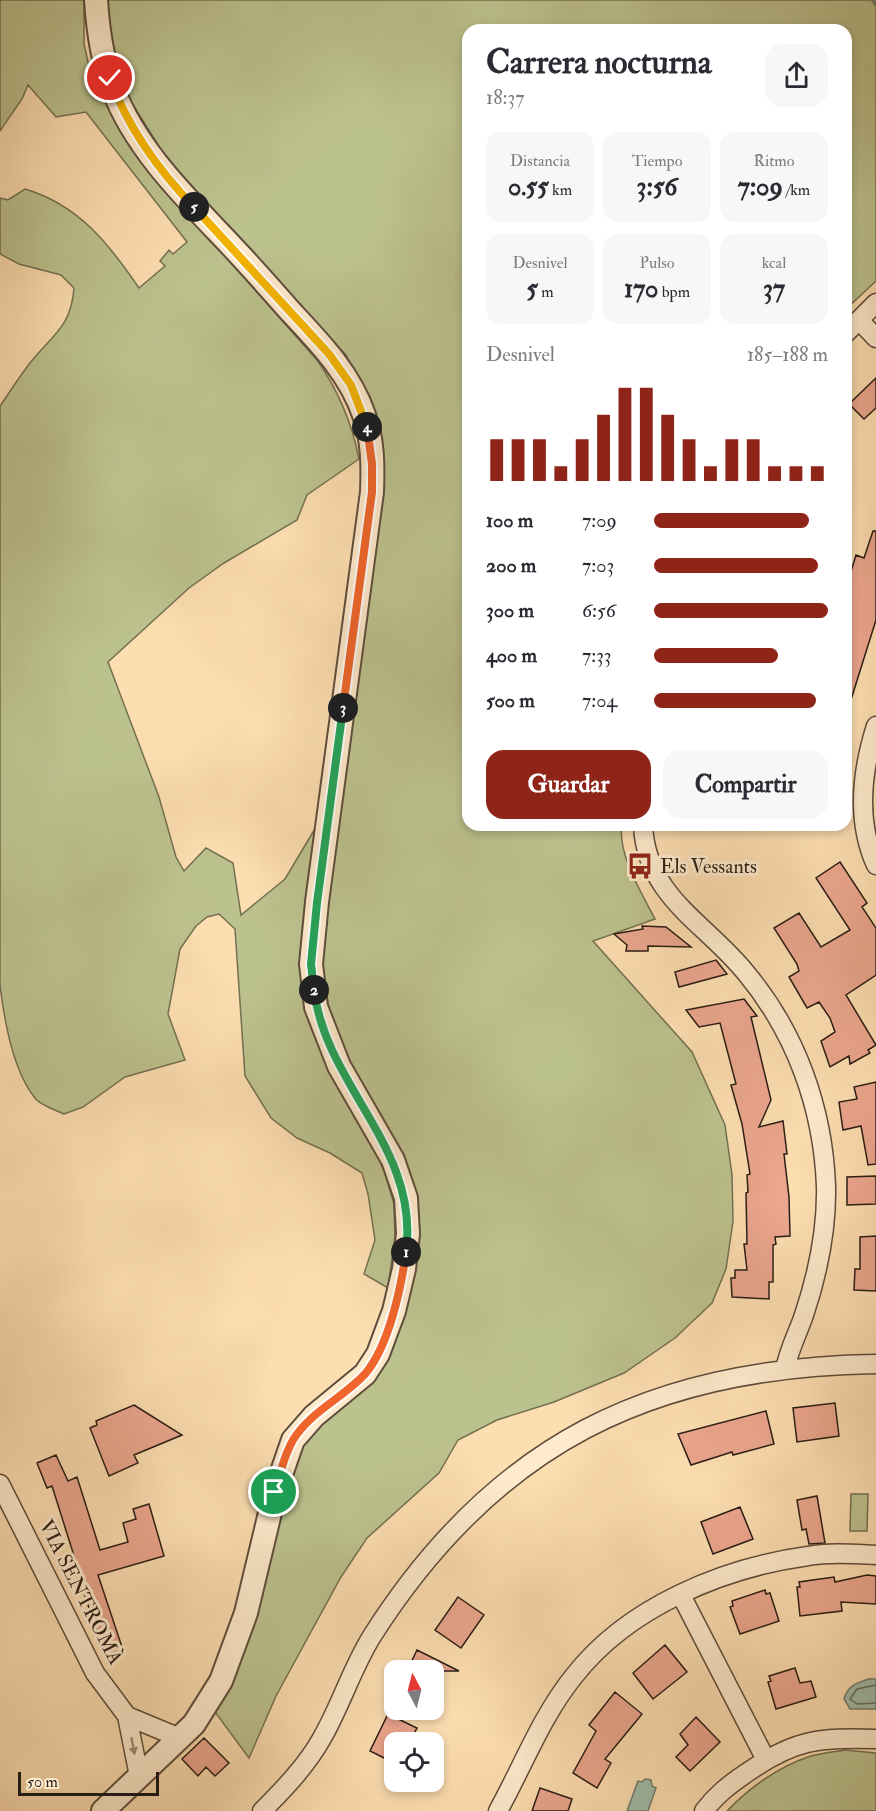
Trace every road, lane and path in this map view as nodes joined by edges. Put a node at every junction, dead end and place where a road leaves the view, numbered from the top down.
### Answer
1 (96, 0) edge
2 (876, 303) edge
3 (852, 326) edge
4 (876, 338) edge
5 (876, 726) edge
6 (644, 831) edge
7 (876, 865) edge
8 (876, 1364) edge
9 (784, 1370) junction
10 (0, 1484) edge
11 (876, 1555) edge
12 (681, 1594) junction
13 (128, 1716) junction
14 (180, 1738) junction
15 (876, 1739) edge
16 (766, 1760) junction
17 (139, 1776) junction
18 (103, 1811) edge
19 (262, 1811) edge
20 (498, 1811) edge
21 (704, 1811) edge

1 - 14 street
2 - 3 street
3 - 4 street
5 - 7 street
6 - 9 street
8 - 9 street
9 - 19 street
10 - 13 street, VIA SENTROMÀ
11 - 12 street
12 - 16 street
12 - 20 street
13 - 14 street
13 -> 17 street, VIA SENTROMÀ
14 - 17 street
15 - 16 street
16 - 21 street
17 - 18 street

